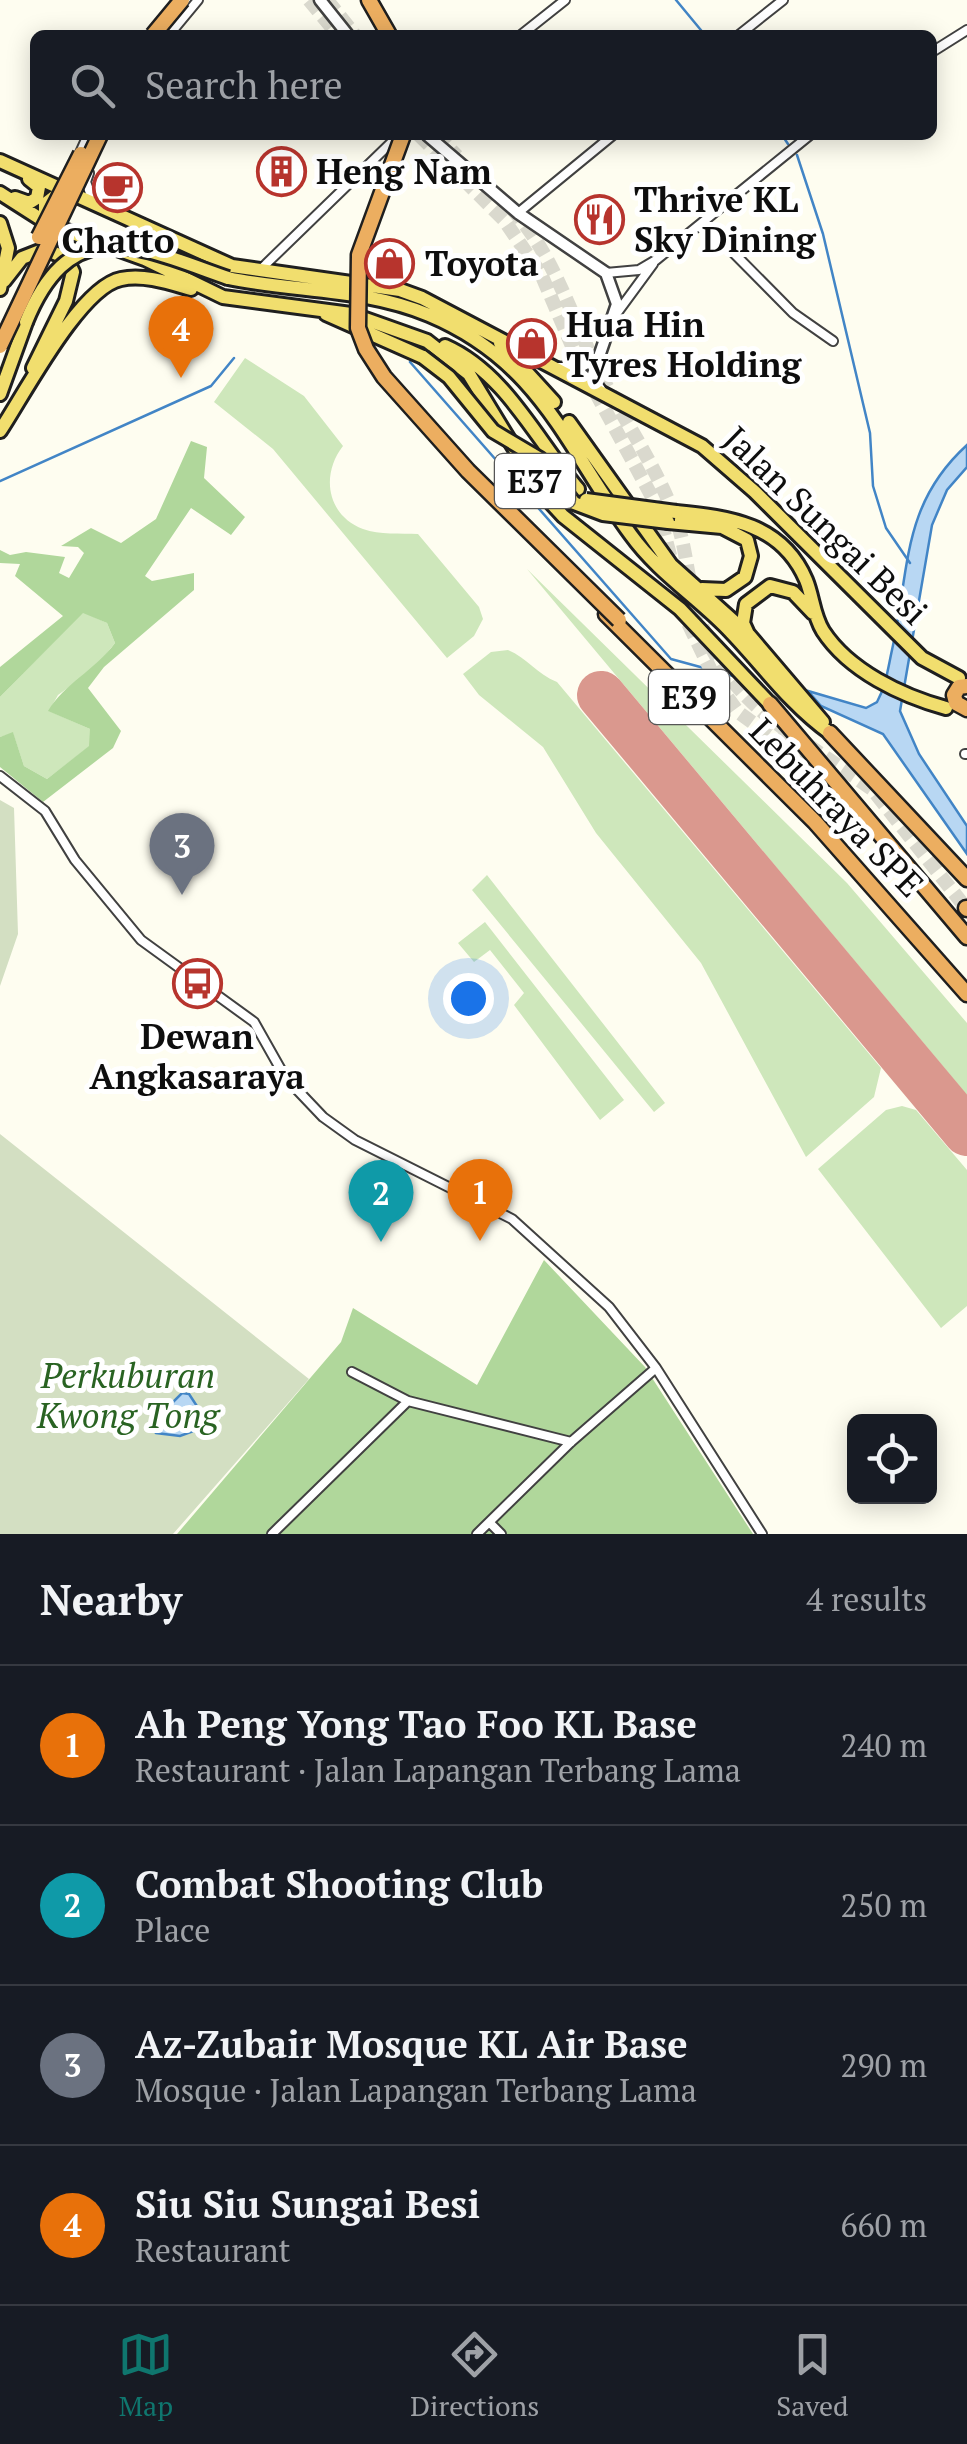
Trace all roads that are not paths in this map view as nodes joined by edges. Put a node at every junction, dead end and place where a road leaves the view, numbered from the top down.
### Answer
1 (180, 0) edge
2 (196, 0) edge
3 (320, 0) edge
4 (369, 0) edge
5 (377, 0) edge
6 (565, 0) edge
7 (783, 0) edge
8 (155, 30) edge
9 (171, 30) edge
10 (344, 30) edge
11 (388, 30) edge
12 (389, 30) edge
13 (528, 30) edge
14 (745, 30) edge
15 (967, 30) edge
16 (937, 49) edge
17 (87, 140) edge
18 (88, 140) edge
19 (100, 140) edge
20 (100, 140) edge
21 (394, 140) edge
22 (398, 140) edge
23 (433, 140) edge
24 (607, 140) edge
25 (804, 140) edge
26 (0, 162) edge
27 (44, 182) junction
28 (0, 191) edge
29 (104, 210) junction
30 (518, 214) junction
31 (703, 222) junction
32 (0, 223) edge
33 (169, 240) junction
34 (102, 243) junction
35 (656, 260) junction
36 (3, 268) edge
37 (251, 270) junction
38 (606, 274) junction
39 (223, 297) junction
40 (317, 309) junction
41 (615, 317) junction
42 (0, 319) edge
43 (471, 322) junction
44 (834, 340) dead end
45 (428, 341) junction
46 (0, 346) edge
47 (594, 360) junction
48 (556, 368) junction
49 (602, 392) junction
50 (0, 394) edge
51 (0, 430) edge
52 (562, 486) junction
53 (627, 507) junction
54 (672, 517) junction
55 (702, 589) junction
56 (814, 614) junction
57 (748, 636) junction
58 (768, 667) junction
59 (964, 682) edge
60 (770, 704) joint
61 (946, 708) joint
62 (967, 709) edge
63 (830, 733) junction
64 (0, 776) edge
65 (967, 879) edge
66 (967, 937) edge
67 (967, 990) edge
68 (656, 1368) junction
69 (352, 1372) dead end
70 (408, 1401) junction
71 (571, 1442) junction
72 (490, 1523) junction
73 (272, 1534) edge
74 (478, 1534) edge
75 (500, 1534) edge
76 (762, 1534) edge

1 - 8 highway, bridge
2 - 9 highway
3 - 10 street
4 - 11 highway
5 - 12 highway
6 - 13 street
7 - 14 street
15 - 16 street
17 - 27 street
18 - 42 highway, bridge
19 - 29 street
20 - 46 highway, bridge
21 - 37 street
22 - 67 highway, Lebuhraya SPE / E39, bridge
23 - 30 street
24 - 30 street
25 - 31 street
26 - 27 main road, E37
26 - 28 main road
27 - 29 main road, E37
28 - 34 main road, E37
29 - 33 main road, E37
30 - 38 street
31 - 35 street
31 - 44 street
32 - 36 main road
33 - 34 main road
33 - 37 main road, E37
34 - 39 main road, E37
35 - 38 street
35 - 41 street
36 - 51 main road
37 - 43 main road, E37
38 - 41 street
39 - 40 main road, E37
39 - 51 main road
40 - 45 main road, E37
40 - 52 main road, bridge
41 - 47 street
43 - 48 main road, Jalan Sungai Besi
43 - 55 main road, E37
45 - 53 main road, bridge
45 - 60 main road, E37
47 - 48 street
47 - 49 street
48 - 49 main road, Jalan Sungai Besi
49 - 59 main road, Jalan Sungai Besi
50 - 58 main road, bridge
52 - 53 main road, bridge
52 - 54 main road, bridge
53 - 54 main road, bridge
54 - 55 main road
54 - 56 main road
55 - 57 main road, E37
56 - 57 main road
56 - 61 main road, Jalan Sungai Besi
57 - 58 main road, E37
58 - 63 main road, E37
58 - 63 main road
59 - 62 highway
60 - 66 highway, E37
61 - 62 highway, Jalan Sungai Besi
63 - 65 highway, E37
64 - 68 street
68 - 71 street
68 - 76 street
69 - 70 street
70 - 71 street
70 - 73 street
71 - 72 street
72 - 74 street
72 - 75 street

